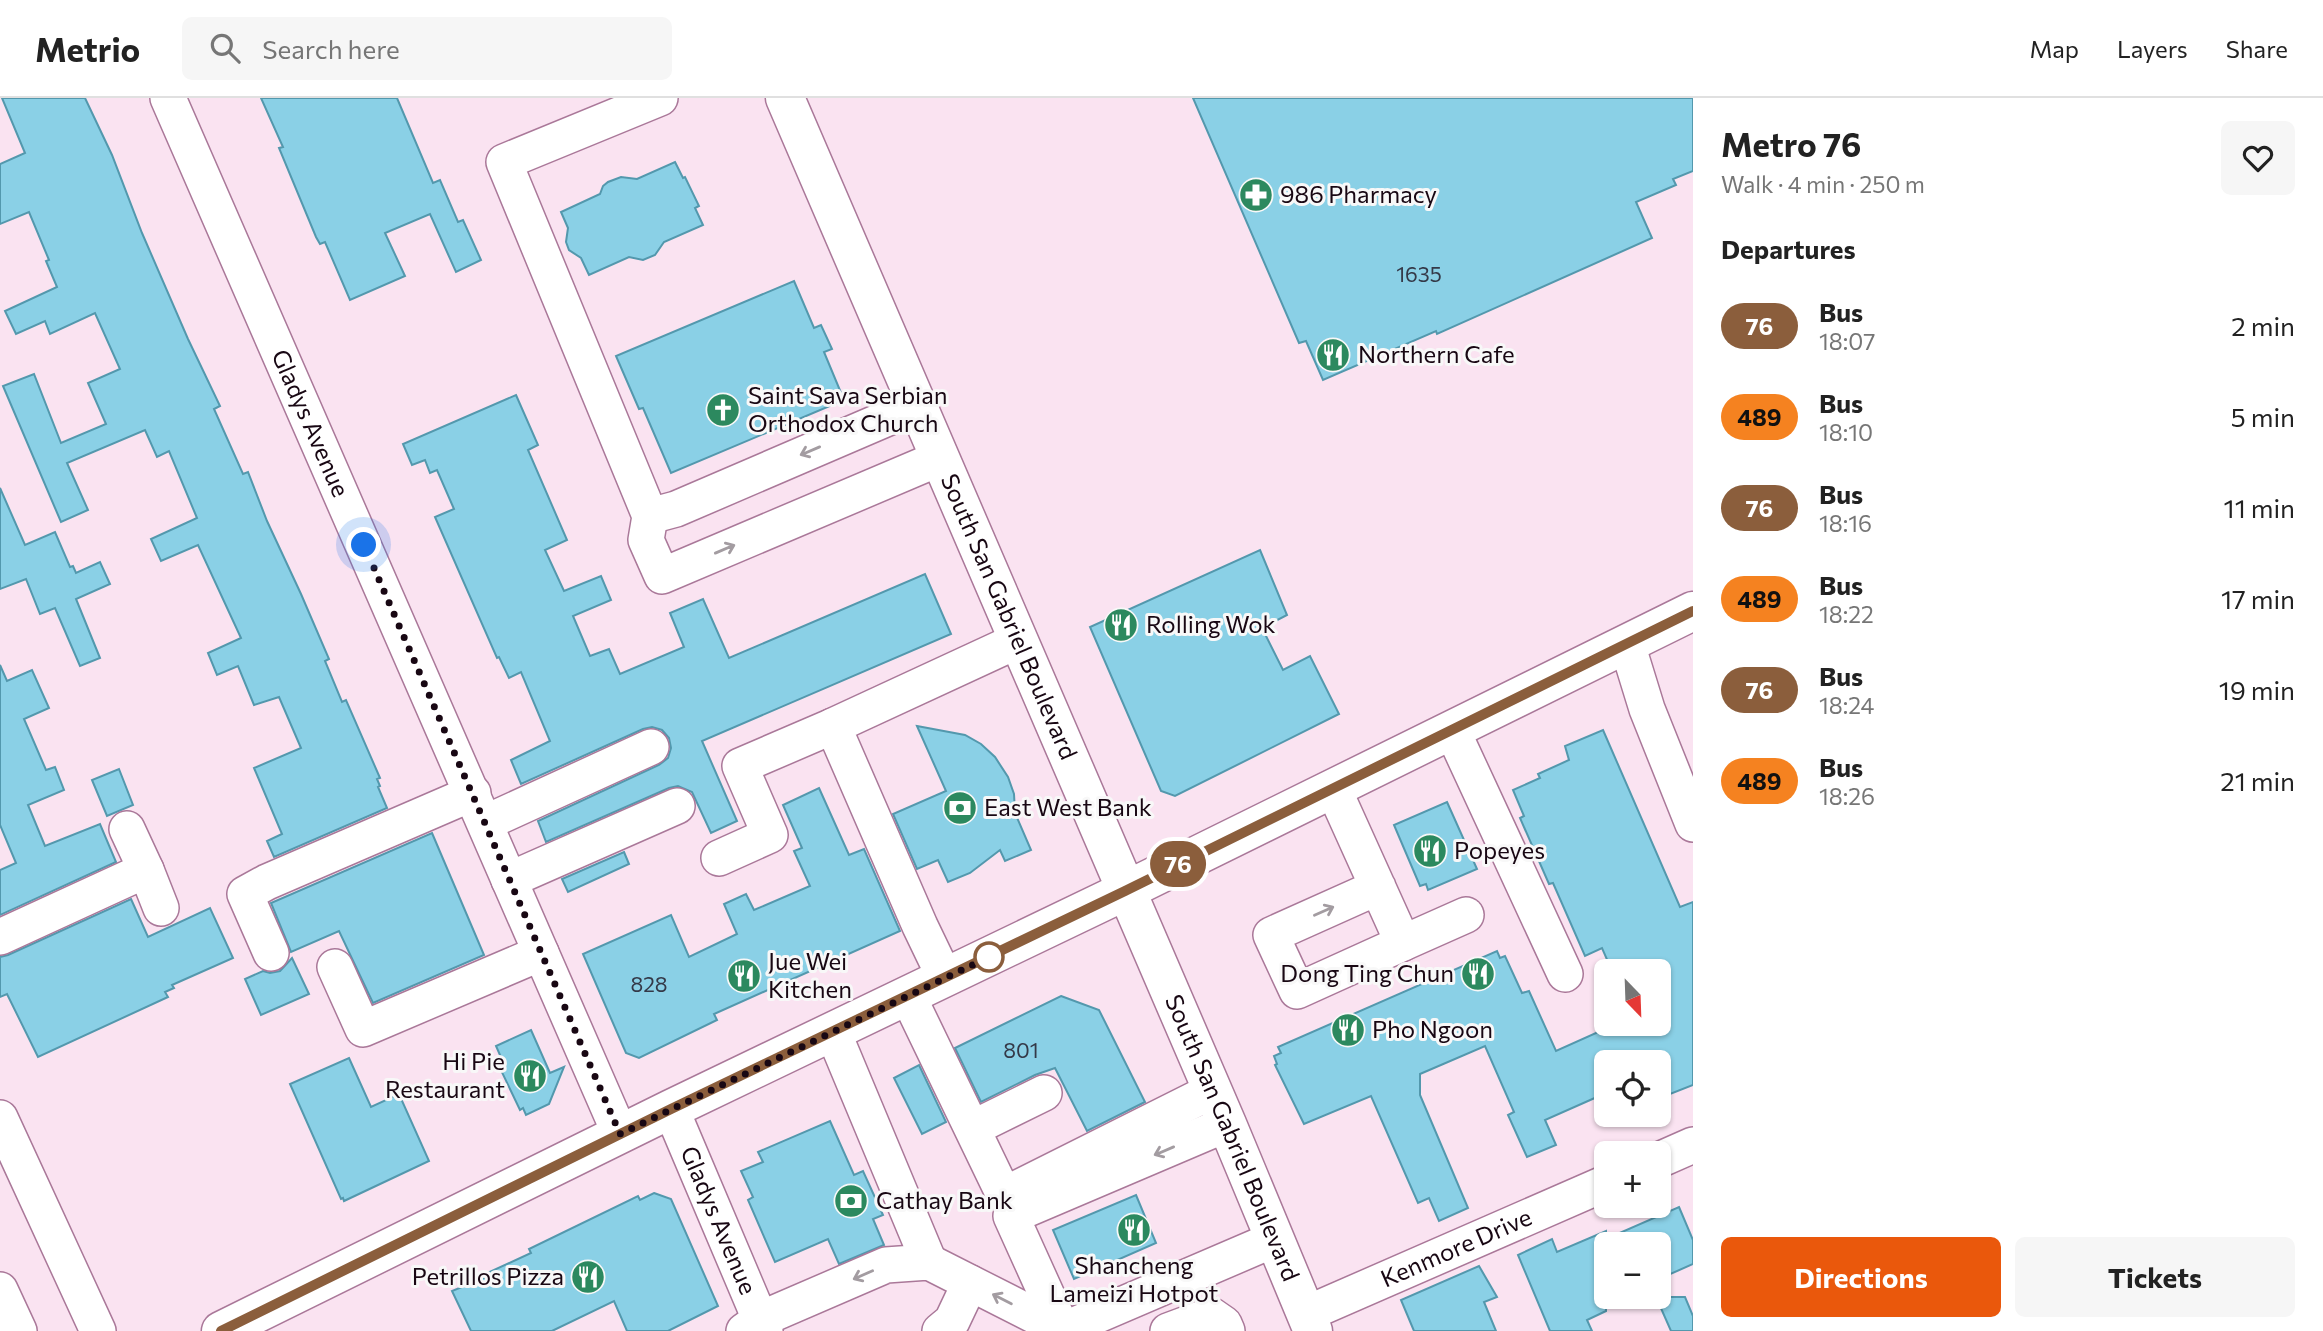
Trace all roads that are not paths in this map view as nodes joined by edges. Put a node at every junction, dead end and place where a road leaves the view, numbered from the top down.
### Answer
1 (168, 98) edge
2 (660, 98) edge
3 (785, 98) edge
4 (918, 405) junction
5 (855, 432) junction
6 (940, 458) junction
7 (878, 484) junction
8 (650, 516) junction
9 (1693, 611) edge
10 (1019, 640) junction
11 (1626, 644) junction
12 (833, 726) junction
13 (1452, 730) junction
14 (651, 747) dead end
15 (1333, 788) junction
16 (677, 806) dead end
17 (479, 808) junction
18 (1693, 824) edge
19 (127, 829) dead end
20 (719, 858) dead end
21 (146, 870) junction
22 (509, 880) junction
23 (1378, 887) junction
24 (1125, 891) junction
25 (161, 908) dead end
26 (1466, 915) dead end
27 (0, 937) edge
28 (1403, 943) junction
29 (271, 953) dead end
30 (541, 953) junction
31 (335, 967) dead end
32 (1565, 974) dead end
33 (945, 978) junction
34 (908, 996) junction
35 (833, 1032) junction
36 (1044, 1093) dead end
37 (1219, 1107) junction
38 (671, 1109) junction
39 (0, 1118) edge
40 (973, 1128) junction
41 (620, 1134) junction
42 (1693, 1145) edge
43 (1671, 1155) edge
44 (11, 1171) edge
45 (1594, 1189) edge
46 (1275, 1239) junction
47 (929, 1262) junction
48 (970, 1283) junction
49 (0, 1290) edge
50 (1309, 1322) edge
51 (946, 1326) edge
52 (757, 1327) edge
53 (1063, 1330) edge
54 (19, 1331) edge
55 (98, 1331) edge
56 (221, 1331) edge
57 (1168, 1331) edge
58 (1227, 1331) edge

1 - 17 street, Gladys Avenue
2 - 8 street
3 - 4 main road, South San Gabriel Boulevard
4 - 5 street
4 - 6 main road, South San Gabriel Boulevard
5 - 7 street
5 -> 8 street
6 - 7 street
6 - 10 main road, South San Gabriel Boulevard
8 -> 7 street
9 - 11 main road
10 - 12 street
10 - 24 main road, South San Gabriel Boulevard
11 - 13 main road
11 - 18 street
12 - 20 street
12 - 33 street
13 - 15 main road
13 - 32 street
14 - 17 street
15 - 23 street
15 - 24 main road
16 - 22 street
17 - 22 street, Gladys Avenue
17 - 29 street
19 - 21 street
21 - 25 street
21 - 27 street
22 - 30 street, Gladys Avenue
23 - 28 street
28 -> 23 street
24 - 33 main road
24 - 37 main road, South San Gabriel Boulevard
26 - 28 street
30 - 31 street
30 - 41 street, Gladys Avenue
33 - 34 main road
34 - 35 main road
34 - 40 street
35 - 38 main road
35 - 47 street
36 - 40 street
37 - 40 street
37 - 46 main road, South San Gabriel Boulevard
37 -> 53 street
38 - 41 main road
38 - 52 street, Gladys Avenue
39 - 44 street
41 - 56 main road
42 - 43 street
44 - 55 street
45 - 50 street, Kenmore Drive
46 - 50 main road, South San Gabriel Boulevard
46 - 53 street
47 - 48 street
47 -> 52 street
48 - 51 street
53 -> 48 street
49 - 54 street
57 - 58 street

